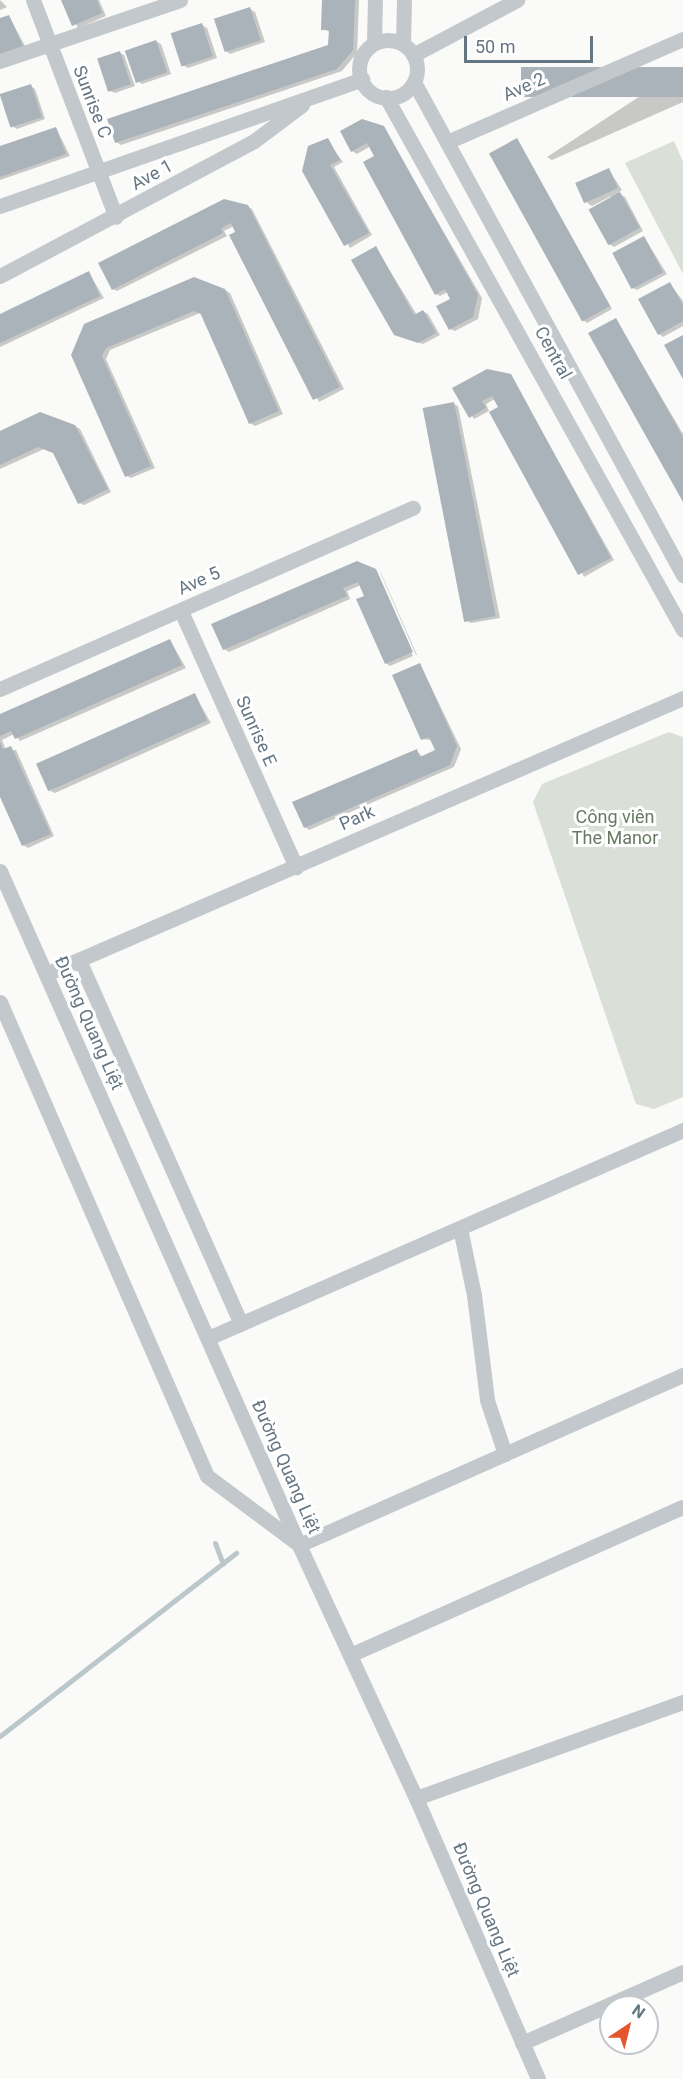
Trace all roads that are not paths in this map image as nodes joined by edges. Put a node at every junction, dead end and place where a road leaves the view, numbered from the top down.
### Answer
1 (33, 0) edge
2 (180, 0) edge
3 (375, 0) edge
4 (404, 0) edge
5 (517, 0) edge
6 (683, 39) edge
7 (374, 43) junction
8 (49, 44) junction
9 (408, 50) junction
10 (0, 61) edge
11 (362, 79) junction
12 (414, 82) junction
13 (315, 96) junction
14 (386, 97) junction
15 (213, 132) junction
16 (447, 142) junction
17 (225, 157) junction
18 (99, 173) junction
19 (0, 206) edge
20 (116, 217) junction
21 (0, 276) edge
22 (413, 508) dead end
23 (683, 575) edge
24 (181, 611) junction
25 (683, 630) edge
26 (0, 689) edge
27 (683, 698) edge
28 (296, 867) junction
29 (0, 871) edge
30 (79, 960) junction
31 (46, 974) junction
32 (0, 1002) edge
33 (683, 1130) edge
34 (460, 1228) junction
35 (241, 1324) junction
36 (208, 1338) junction
37 (683, 1375) edge
38 (505, 1454) junction
39 (683, 1507) edge
40 (299, 1545) junction
41 (350, 1655) junction
42 (683, 1702) edge
43 (416, 1798) junction
44 (683, 1972) edge
45 (522, 2043) junction
46 (538, 2079) edge

1 - 8 street, Sunrise C
2 - 8 street
3 - 7 street
4 - 9 street
5 - 9 street
6 - 16 street, Ave 2
7 - 9 street
7 - 11 street
8 - 10 street
8 - 18 street, Sunrise C
9 - 12 street
11 - 13 street, Ave 1
11 - 14 street
12 - 14 street
12 - 16 street, Central
13 - 15 street, Ave 1
13 - 17 street, Ave 1
14 - 25 street, Central
15 - 17 street
15 - 18 street, Ave 1
16 - 23 street, Central
17 - 20 street, Ave 1
18 - 19 street, Ave 1
18 - 20 street, Sunrise C
20 - 21 street, Ave 1
22 - 24 street, Ave 5
24 - 26 street, Ave 5
24 - 28 street, Sunrise E
27 - 28 street, Park
28 - 30 street, Park
29 - 31 street, Đường Quang Liệt
30 - 31 street, Park
30 - 35 street
31 - 36 street, Đường Quang Liệt
32 - 40 street
33 - 34 street
34 - 35 street
34 - 38 street
35 - 36 street
36 - 40 street, Đường Quang Liệt
37 - 38 street
38 - 40 street
39 - 41 street
40 - 41 street, Đường Quang Liệt
41 - 43 street, Đường Quang Liệt
42 - 43 street
43 - 45 street, Đường Quang Liệt
44 - 45 street
45 - 46 street, Đường Quang Liệt

